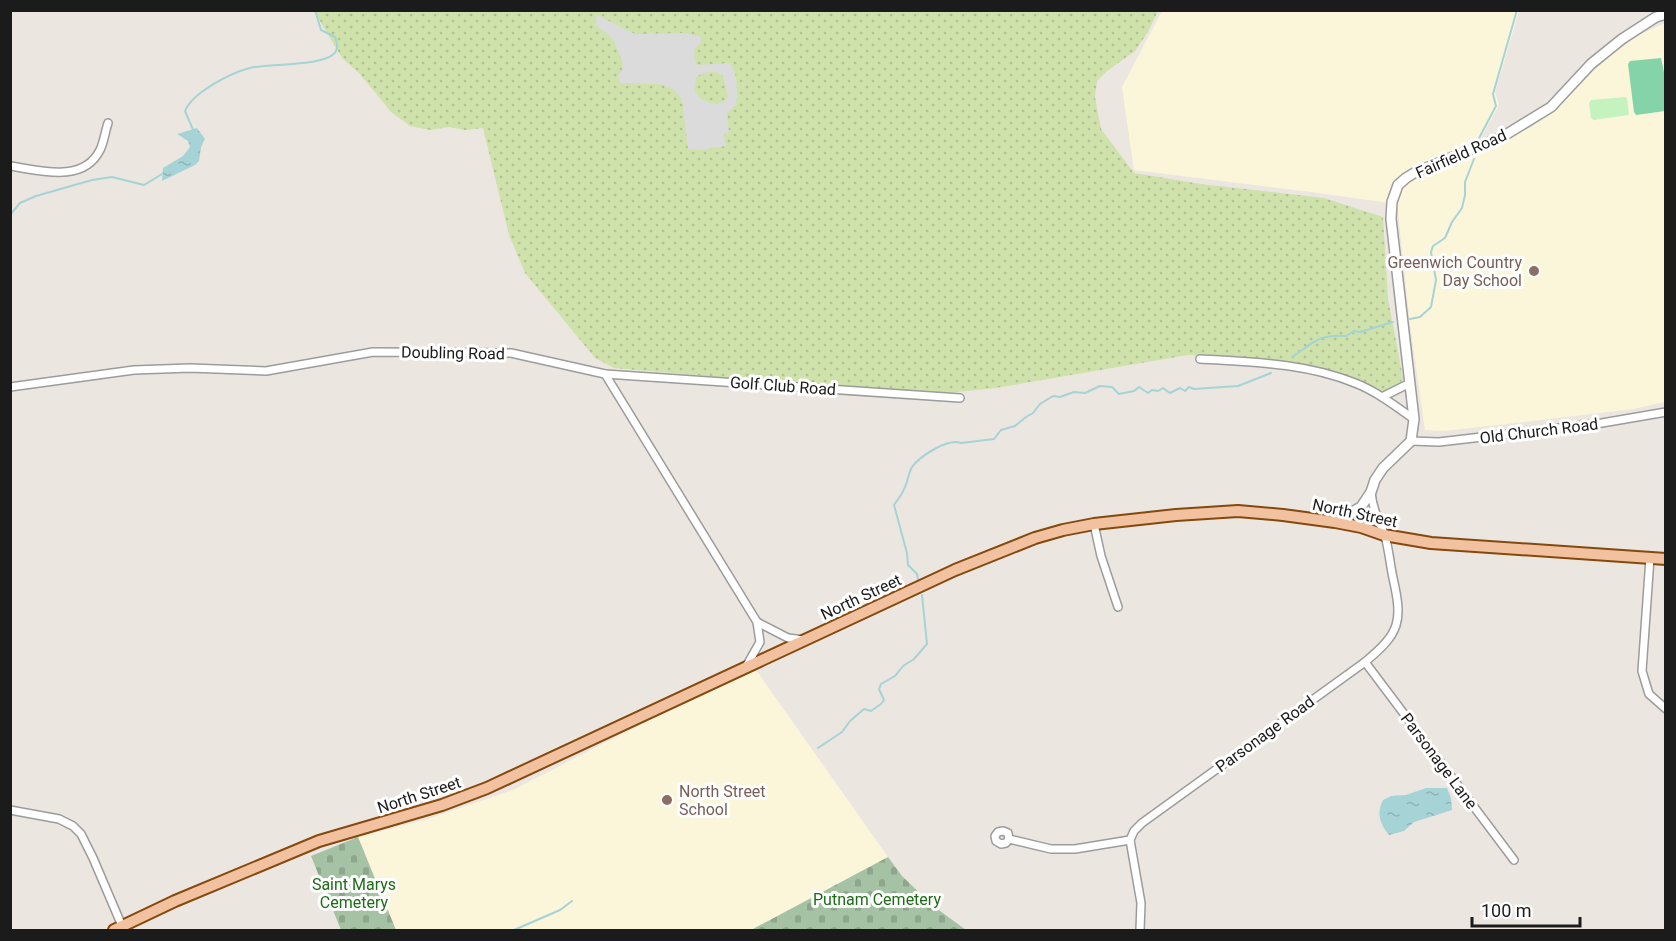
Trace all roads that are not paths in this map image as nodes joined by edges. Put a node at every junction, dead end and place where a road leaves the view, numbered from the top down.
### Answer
1 (1665, 14) edge
2 (108, 123) dead end
3 (10, 166) edge
4 (1200, 358) dead end
5 (605, 374) junction
6 (1410, 383) junction
7 (10, 387) edge
8 (1382, 397) junction
9 (960, 398) dead end
10 (1665, 412) edge
11 (1414, 419) junction
12 (1411, 441) junction
13 (1371, 492) junction
14 (1335, 522) junction
15 (1094, 524) junction
16 (1384, 535) junction
17 (1650, 558) junction
18 (1665, 559) edge
19 (1118, 607) dead end
20 (757, 622) junction
21 (804, 640) junction
22 (1365, 662) junction
23 (747, 665) junction
24 (1665, 709) edge
25 (10, 810) edge
26 (1009, 839) dead end
27 (1131, 840) junction
28 (1514, 860) dead end
29 (118, 928) edge
30 (1140, 930) edge

1 - 6 street, Fairfield Road
2 - 3 street
4 - 8 street
5 - 7 street, Doubling Road
5 - 9 street, Golf Club Road
5 - 20 street
6 - 8 street
6 - 11 street, Fairfield Road
8 - 11 street
10 - 12 street, Old Church Road
11 - 12 street, Fairfield Road
12 - 13 street
13 - 14 street
13 - 16 street
14 - 15 main road, North Street
14 - 16 main road, North Street
15 - 19 street
15 - 21 main road, North Street
16 - 17 main road, North Street
16 - 22 street, Parsonage Road
17 - 18 main road, North Street
17 - 24 street
20 - 21 street
20 - 23 street
21 - 23 main road, North Street
22 - 27 street, Parsonage Road
22 - 28 street, Parsonage Lane
23 - 29 main road, North Street
25 - 29 street
26 - 27 street
27 - 30 street

